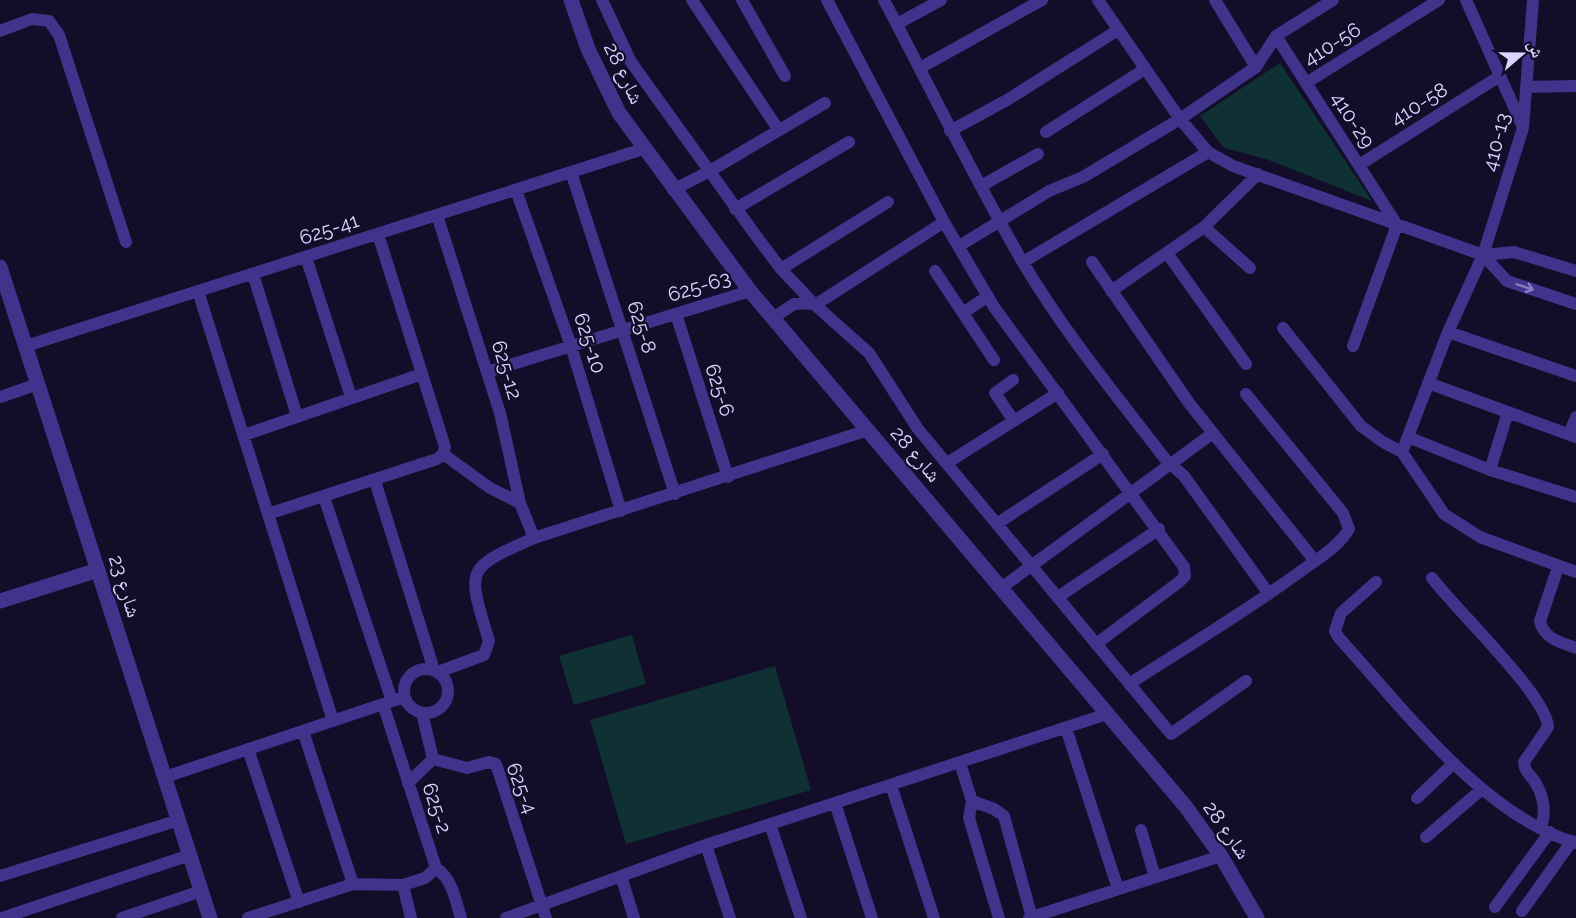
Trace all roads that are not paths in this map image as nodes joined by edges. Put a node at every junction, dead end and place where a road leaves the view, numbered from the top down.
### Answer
1 (571, 0) edge
2 (602, 0) edge
3 (692, 0) edge
4 (742, 0) edge
5 (827, 0) edge
6 (884, 0) edge
7 (941, 0) edge
8 (1042, 0) edge
9 (1098, 0) edge
10 (1215, 0) edge
11 (1333, 0) edge
12 (1439, 0) edge
13 (1466, 0) edge
14 (1533, 0) edge
15 (897, 24) junction
16 (1118, 30) junction
17 (0, 31) edge
18 (1276, 36) junction
19 (1256, 67) junction
20 (920, 68) junction
21 (1145, 69) junction
22 (785, 76) dead end
23 (1500, 76) junction
24 (1306, 83) junction
25 (1576, 86) edge
26 (1526, 87) junction
27 (825, 103) dead end
28 (1180, 119) junction
29 (1523, 128) junction
30 (778, 129) junction
31 (950, 131) junction
32 (1046, 132) dead end
33 (849, 142) dead end
34 (644, 149) junction
35 (1208, 152) junction
36 (1038, 154) dead end
37 (1359, 165) junction
38 (710, 171) junction
39 (572, 172) junction
40 (1257, 174) junction
41 (981, 186) junction
42 (516, 190) junction
43 (673, 190) junction
44 (888, 202) dead end
45 (735, 208) junction
46 (437, 215) junction
47 (1000, 220) junction
48 (944, 222) junction
49 (1397, 225) junction
50 (1204, 227) junction
51 (378, 234) junction
52 (126, 242) dead end
53 (959, 246) junction
54 (1167, 253) junction
55 (1483, 255) junction
56 (306, 257) junction
57 (1023, 262) junction
58 (1092, 262) dead end
59 (0, 267) edge
60 (1250, 268) dead end
61 (782, 269) junction
62 (934, 271) dead end
63 (1576, 271) edge
64 (253, 274) junction
65 (198, 291) junction
66 (750, 291) junction
67 (1112, 291) junction
68 (988, 296) junction
69 (814, 304) junction
70 (1576, 304) edge
71 (963, 313) junction
72 (676, 314) junction
73 (773, 318) junction
74 (1283, 328) dead end
75 (622, 330) junction
76 (1448, 332) junction
77 (26, 346) junction
78 (571, 346) junction
79 (1353, 346) dead end
80 (994, 360) dead end
81 (1246, 364) dead end
82 (487, 372) junction
83 (422, 374) junction
84 (1576, 376) edge
85 (1012, 380) dead end
86 (1428, 383) junction
87 (38, 384) junction
88 (1058, 393) junction
89 (1246, 394) dead end
90 (0, 397) edge
91 (351, 397) junction
92 (1508, 412) junction
93 (297, 416) junction
94 (1576, 417) edge
95 (1014, 421) junction
96 (868, 430) junction
97 (1213, 433) junction
98 (243, 435) junction
99 (1573, 435) edge
100 (1407, 437) junction
101 (1402, 452) junction
102 (443, 454) junction
103 (1103, 454) junction
104 (947, 463) junction
105 (1171, 464) junction
106 (1490, 470) junction
107 (728, 477) junction
108 (375, 481) junction
109 (1131, 492) junction
110 (675, 494) junction
111 (324, 497) junction
112 (1576, 497) edge
113 (520, 503) junction
114 (621, 511) junction
115 (268, 514) junction
116 (998, 523) junction
117 (1159, 529) junction
118 (534, 538) junction
119 (1315, 561) junction
120 (1032, 565) junction
121 (1558, 567) junction
122 (98, 570) junction
123 (1576, 572) edge
124 (1432, 578) dead end
125 (1376, 582) dead end
126 (1000, 588) junction
127 (1269, 594) junction
128 (1058, 597) junction
129 (0, 601) edge
130 (1096, 644) junction
131 (1576, 648) edge
132 (436, 671) junction
133 (1246, 681) dead end
134 (1129, 684) junction
135 (404, 697) junction
136 (387, 703) junction
137 (422, 713) junction
138 (1107, 714) junction
139 (333, 721) junction
140 (1066, 728) junction
141 (303, 731) junction
142 (248, 749) junction
143 (433, 759) junction
144 (960, 763) junction
145 (1454, 764) junction
146 (165, 777) junction
147 (408, 783) junction
148 (891, 785) junction
149 (1481, 790) junction
150 (1417, 798) dead end
151 (972, 801) junction
152 (835, 803) junction
153 (178, 820) junction
154 (770, 824) junction
155 (1141, 830) dead end
156 (1546, 830) junction
157 (1426, 837) dead end
158 (1574, 842) edge
159 (706, 845) junction
160 (190, 855) junction
161 (1221, 856) junction
162 (436, 868) junction
163 (0, 876) edge
164 (621, 876) junction
165 (1155, 877) junction
166 (353, 884) junction
167 (403, 885) junction
168 (1118, 889) junction
169 (201, 891) junction
170 (299, 902) junction
171 (1495, 907) dead end
172 (1522, 911) dead end
173 (544, 912) edge
174 (2, 918) edge
175 (122, 918) edge
176 (210, 918) edge
177 (248, 918) edge
178 (411, 918) edge
179 (461, 918) edge
180 (506, 918) edge
181 (634, 918) edge
182 (730, 918) edge
183 (801, 918) edge
184 (872, 918) edge
185 (934, 918) edge
186 (999, 918) edge
187 (1031, 918) edge
188 (1257, 918) edge

1 - 34 street, شارع 28
2 - 38 street
3 - 30 street
4 - 22 street
5 - 48 street
6 - 15 street
7 - 15 street
8 - 20 street
9 - 16 street
10 - 19 street
11 - 18 street
12 - 24 street, 410-56
13 - 23 street
14 - 26 street, 410-13
15 - 20 street
16 - 21 street
16 - 31 street
17 - 52 street
18 - 19 street
18 - 24 street, 410-29
19 - 28 street
20 - 31 street
21 - 28 street
21 - 32 street
23 - 29 street
23 - 37 street, 410-58
24 - 37 street, 410-29
25 - 26 street
26 - 29 street, 410-13
27 - 30 street
28 - 35 street
28 - 47 street
29 - 55 street, 410-13
30 - 38 street
31 - 41 street
33 - 45 street
34 - 39 street, 625-41
34 - 43 street, شارع 28
35 - 40 street
35 - 57 street
36 - 41 street
37 - 49 street, 410-29
38 - 43 street
38 - 45 street
39 - 42 street, 625-41
39 - 75 street, 625-8
40 - 49 street
40 - 50 street
41 - 47 street
42 - 46 street, 625-41
42 - 78 street, 625-10
43 - 66 street, شارع 28
44 - 61 street
45 - 61 street
46 - 51 street, 625-41
46 - 82 street, 625-12
47 - 53 street
47 - 57 street
48 - 53 street
48 - 69 street
49 - 55 street
49 - 79 street
50 - 54 street
50 - 60 street
51 - 56 street, 625-41
51 - 83 street
53 - 68 street
54 - 67 street
54 - 81 street
55 - 63 street
55 -> 70 street
55 - 76 street, 410-13
56 - 64 street, 625-41
56 - 91 street
57 - 105 street
58 - 67 street
59 - 77 street, شارع 23
61 - 69 street
62 - 71 street
64 - 65 street, 625-41
64 - 93 street
65 - 77 street, 625-41
65 - 98 street
66 - 72 street, 625-63
66 - 73 street, شارع 28
67 - 97 street
68 - 71 street
68 - 88 street
69 - 73 street
69 - 104 street
71 - 80 street
72 - 75 street, 625-63
72 - 107 street, 625-6
73 - 96 street, شارع 28
74 - 101 street
75 - 78 street, 625-63
75 - 110 street, 625-8
76 - 84 street
76 - 86 street, 410-13
77 - 87 street, شارع 23
78 - 82 street, 625-63
78 - 114 street, 625-10
82 - 113 street, 625-12
83 - 91 street
83 - 102 street
85 - 95 street
86 - 92 street
86 - 100 street, 410-13
87 - 90 street
87 - 122 street, شارع 23
88 - 95 street
88 - 103 street
89 - 119 street
91 - 93 street
92 - 99 street
92 - 106 street
93 - 98 street
94 - 99 street
95 - 104 street
96 - 107 street
96 - 126 street, شارع 28
97 - 105 street
97 - 119 street
98 - 115 street
100 - 101 street, 410-13
100 - 106 street
101 - 121 street
102 - 108 street
102 - 113 street
103 - 109 street
103 - 116 street
104 - 116 street
105 - 109 street
105 - 127 street
106 - 112 street
107 - 110 street
108 - 111 street
108 - 132 street
109 - 117 street
109 - 120 street
110 - 114 street
111 - 115 street
111 - 136 street, 625-2
113 - 118 street, 625-12
114 - 118 street
115 - 139 street
116 - 120 street
117 - 128 street
117 - 130 street
118 - 132 street
119 - 127 street
120 - 126 street
120 - 128 street
121 - 123 street
121 - 131 street
122 - 129 street
122 - 146 street, شارع 23
124 - 156 street
125 - 145 street
126 - 138 street, شارع 28
127 - 134 street
128 - 130 street
130 - 134 street
132 - 135 street
132 - 137 street
133 - 134 street
135 - 136 street
135 - 137 street
136 - 139 street
136 - 147 street, 625-2
137 - 143 street
138 - 140 street
138 - 161 street, شارع 28
139 - 141 street
140 - 144 street
140 - 168 street
141 - 142 street
141 - 166 street
142 - 146 street
142 - 170 street
143 - 147 street
143 - 173 street, 625-4
144 - 148 street
144 - 151 street
145 - 149 street
145 - 150 street
146 - 153 street, شارع 23
147 - 162 street, 625-2
148 - 152 street
148 - 185 street
149 - 156 street
149 - 157 street
151 - 186 street
151 - 187 street
152 - 154 street
152 - 184 street
153 - 160 street, شارع 23
153 - 163 street
154 - 159 street
154 - 183 street
155 - 165 street
156 - 158 street
156 - 171 street
158 - 172 street
159 - 164 street
159 - 182 street
160 - 169 street, شارع 23
160 - 174 street
161 - 165 street
161 - 188 street, شارع 28
162 - 167 street
162 - 179 street, 625-2
164 - 173 street
164 - 181 street
165 - 168 street
166 - 167 street
166 - 170 street
167 - 178 street
168 - 187 street
169 - 175 street
169 - 176 street, شارع 23
170 - 177 street
173 - 180 street

